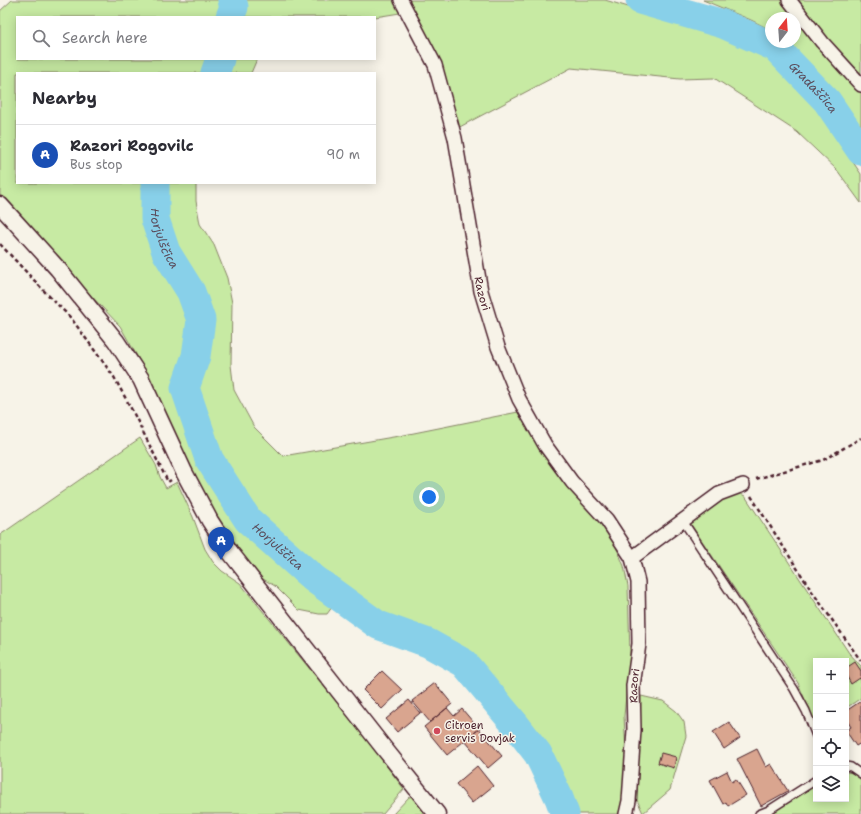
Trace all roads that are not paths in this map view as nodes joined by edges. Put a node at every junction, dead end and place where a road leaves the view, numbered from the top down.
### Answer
1 (401, 0) edge
2 (789, 0) edge
3 (861, 84) edge
4 (0, 205) edge
5 (743, 485) road end
6 (683, 521) junction
7 (632, 558) junction
8 (814, 730) edge
9 (849, 767) edge
10 (861, 774) edge
11 (813, 782) edge
12 (437, 814) edge
13 (626, 814) edge
14 (759, 814) edge

1 - 7 street, Razori
2 - 3 street
4 - 12 street
5 - 6 street
6 - 7 street
6 - 8 lane
7 - 13 street, Razori
9 - 10 lane
11 - 14 lane

